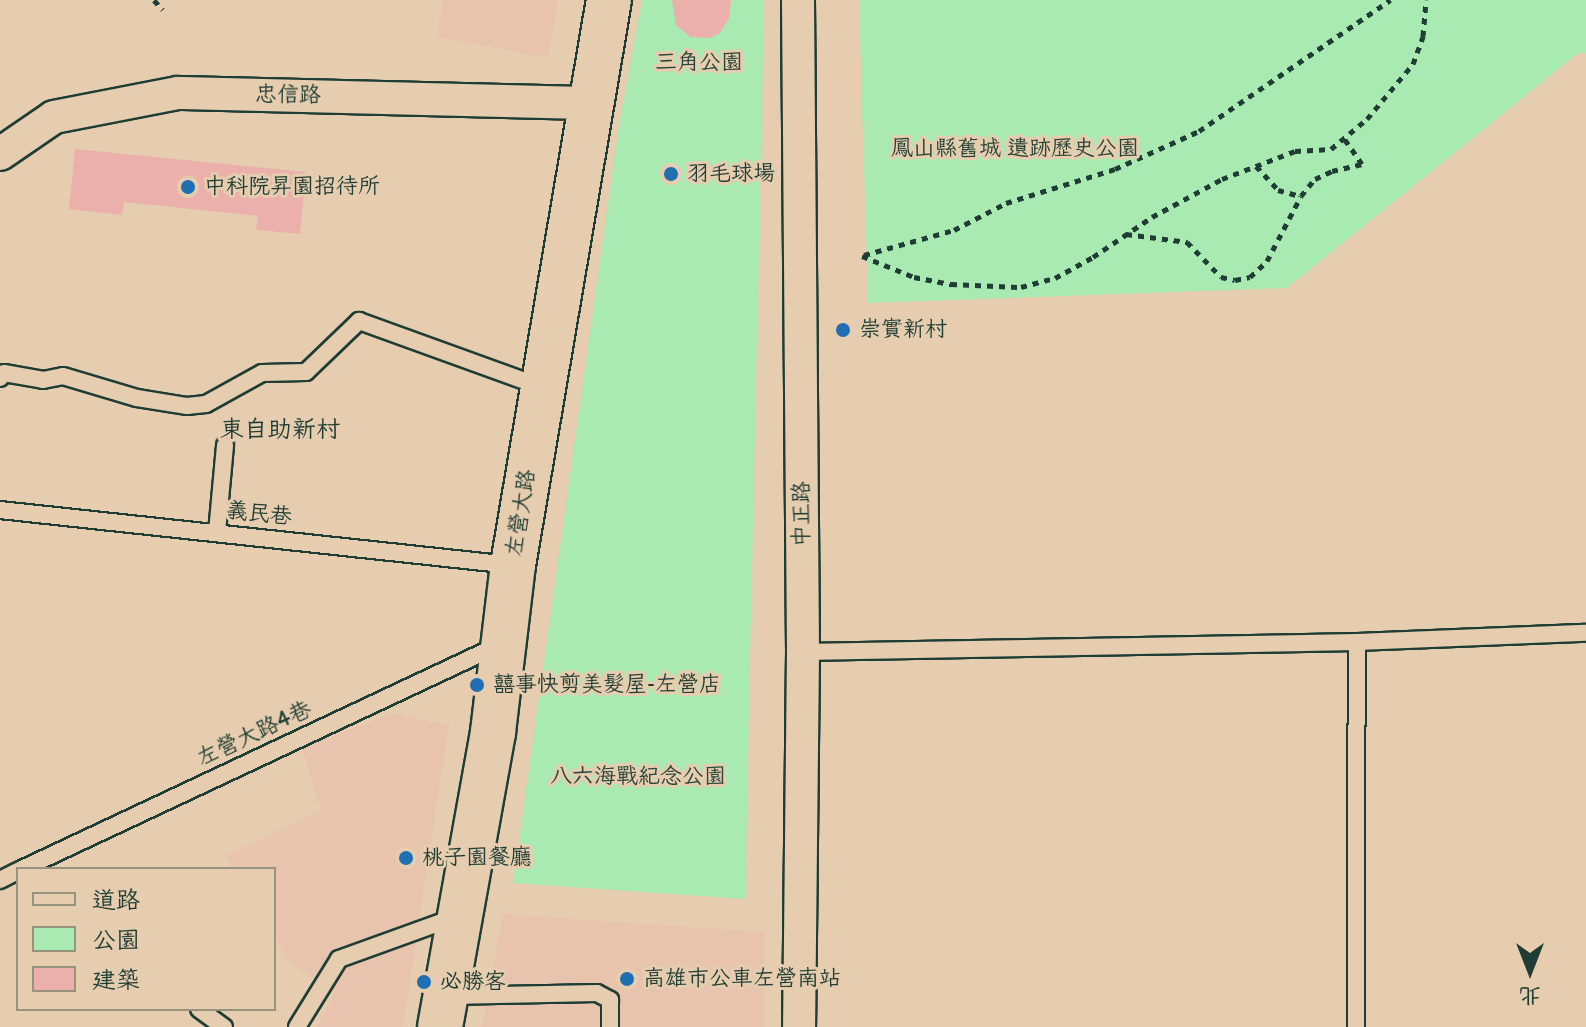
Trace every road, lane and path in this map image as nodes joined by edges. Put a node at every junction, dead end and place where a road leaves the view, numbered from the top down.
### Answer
1 (154, 0) edge
2 (609, 0) edge
3 (798, 0) edge
4 (1390, 0) edge
5 (1426, 0) edge
6 (163, 10) dead end
7 (589, 103) junction
8 (1344, 138) junction
9 (0, 154) edge
10 (1256, 166) junction
11 (1301, 196) junction
12 (1125, 234) junction
13 (0, 378) edge
14 (542, 388) junction
15 (225, 445) dead end
16 (0, 510) edge
17 (217, 532) junction
18 (513, 565) junction
19 (1586, 633) edge
20 (506, 641) junction
21 (1357, 642) junction
22 (803, 652) junction
23 (26, 867) edge
24 (460, 915) junction
25 (202, 1011) edge
26 (442, 1012) edge
27 (224, 1027) edge
28 (297, 1027) edge
29 (610, 1027) edge
30 (799, 1027) edge
31 (1356, 1027) edge

1 - 6 path
2 - 7 street, 左營大路
3 - 22 street, 中正路
4 - 12 path
5 - 8 path
7 - 9 street, 忠信路
7 - 14 street, 左營大路
8 - 10 path
8 - 11 path
10 - 11 path
10 - 12 path
11 - 12 path
13 - 14 lane
14 - 18 street, 左營大路
15 - 17 lane
16 - 17 lane, 義民巷
17 - 18 lane, 義民巷
18 - 20 street, 左營大路
19 - 21 lane
20 - 23 lane, 左營大路4巷
20 - 24 street, 左營大路
21 - 22 lane
21 - 31 lane
22 - 30 street, 中正路
24 - 26 street, 左營大路
24 - 28 lane
25 - 27 lane
26 - 29 lane

